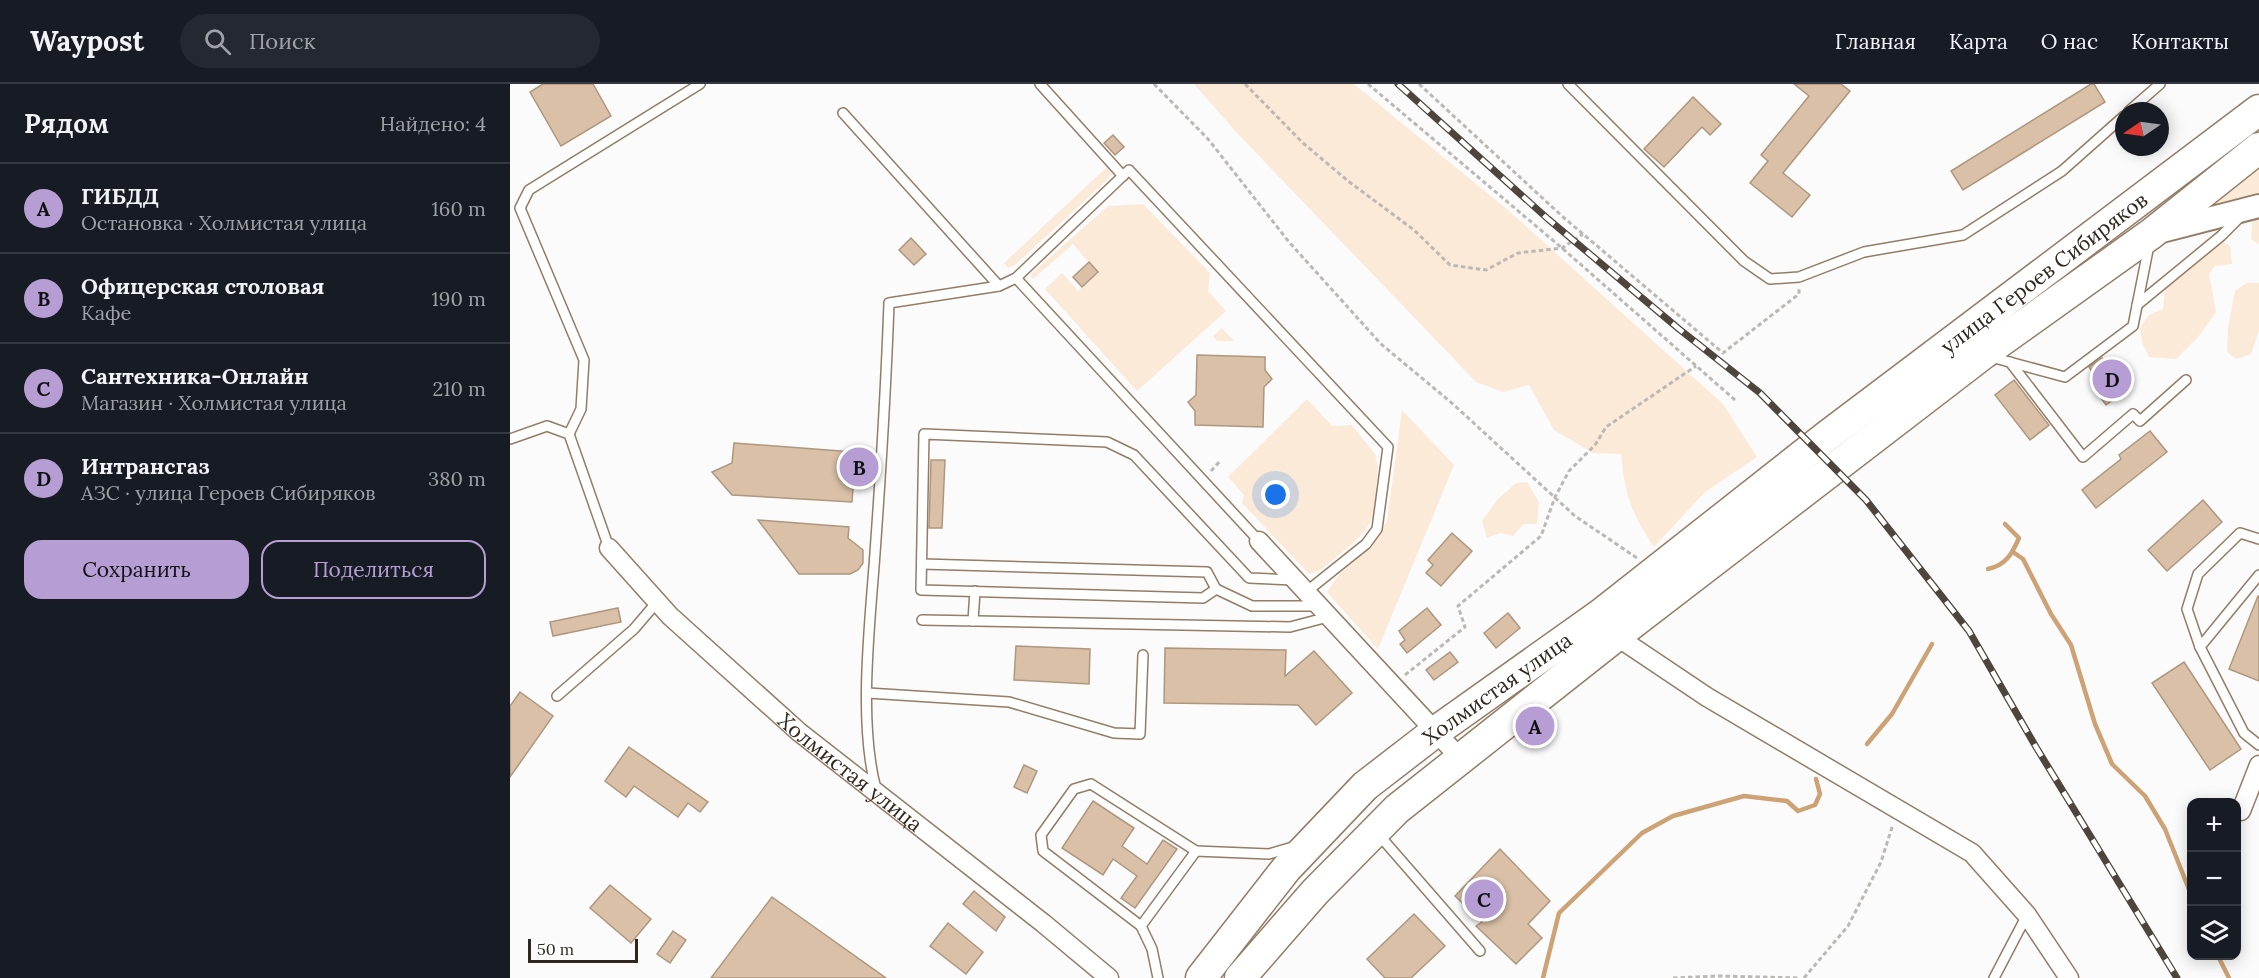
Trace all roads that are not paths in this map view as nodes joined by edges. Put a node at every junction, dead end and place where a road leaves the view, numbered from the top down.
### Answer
1 (700, 84) edge
2 (1040, 84) edge
3 (1568, 84) edge
4 (2160, 84) edge
5 (2140, 102) edge
6 (2256, 108) edge
7 (843, 113) dead end
8 (2115, 124) edge
9 (2259, 148) edge
10 (1123, 176) junction
11 (2253, 208) edge
12 (2151, 234) junction
13 (1016, 278) junction
14 (999, 286) junction
15 (2137, 305) junction
16 (1996, 358) junction
17 (2186, 380) dead end
18 (569, 435) junction
19 (1827, 436) joint
20 (510, 439) edge
21 (1848, 458) joint
22 (2259, 539) edge
23 (1259, 541) joint
24 (609, 548) joint
25 (922, 564) junction
26 (2259, 575) edge
27 (1216, 589) junction
28 (975, 591) junction
29 (1312, 599) junction
30 (657, 602) junction
31 (922, 620) dead end
32 (973, 621) junction
33 (1616, 636) junction
34 (2200, 647) junction
35 (1143, 656) dead end
36 (868, 693) junction
37 (557, 696) dead end
38 (1435, 732) junction
39 (2259, 745) edge
40 (1460, 758) junction
41 (2258, 773) edge
42 (877, 791) junction
43 (2241, 812) dead end
44 (1376, 830) junction
45 (1313, 841) junction
46 (1196, 851) junction
47 (2027, 915) junction
48 (1141, 926) junction
49 (1480, 951) dead end
50 (1253, 966) edge
51 (1109, 978) edge
52 (1158, 978) edge
53 (1201, 978) edge
54 (1994, 978) edge
55 (2069, 978) edge

1 - 18 lane
2 - 10 lane
3 - 8 lane
4 - 5 lane
6 - 19 highway, улица Героев Сибиряков
7 - 14 lane
9 - 12 highway, улица Героев Сибиряков
10 - 13 lane
10 - 29 lane
11 - 12 street
11 - 15 lane
12 - 15 lane
12 - 16 highway, улица Героев Сибиряков
13 - 14 lane
13 - 23 lane
14 - 36 lane
15 - 16 lane
16 - 17 lane
16 - 21 highway, улица Героев Сибиряков
18 - 20 lane
18 - 24 lane
19 - 38 highway, Холмистая улица
21 - 33 highway, Холмистая улица
22 - 34 lane
23 - 29 street
24 - 30 street, Холмистая улица
25 - 27 lane
25 - 28 lane
25 - 29 lane
26 - 34 lane
27 - 28 lane
27 - 29 lane
28 - 32 lane
29 - 32 lane
29 - 38 street
30 - 37 lane
30 - 42 street, Холмистая улица
31 - 32 lane
33 - 40 highway, Холмистая улица
33 - 47 street
34 - 39 lane
35 - 36 lane
36 - 42 lane
38 - 40 street
38 - 45 highway, Холмистая улица
40 - 44 highway, Холмистая улица
41 - 43 street
42 - 51 street, Холмистая улица
44 - 49 lane
44 - 50 highway, Холмистая улица
45 - 46 lane
45 - 53 highway, Холмистая улица
46 - 48 lane
46 - 48 lane
47 - 54 lane
47 - 55 street
48 - 52 lane

